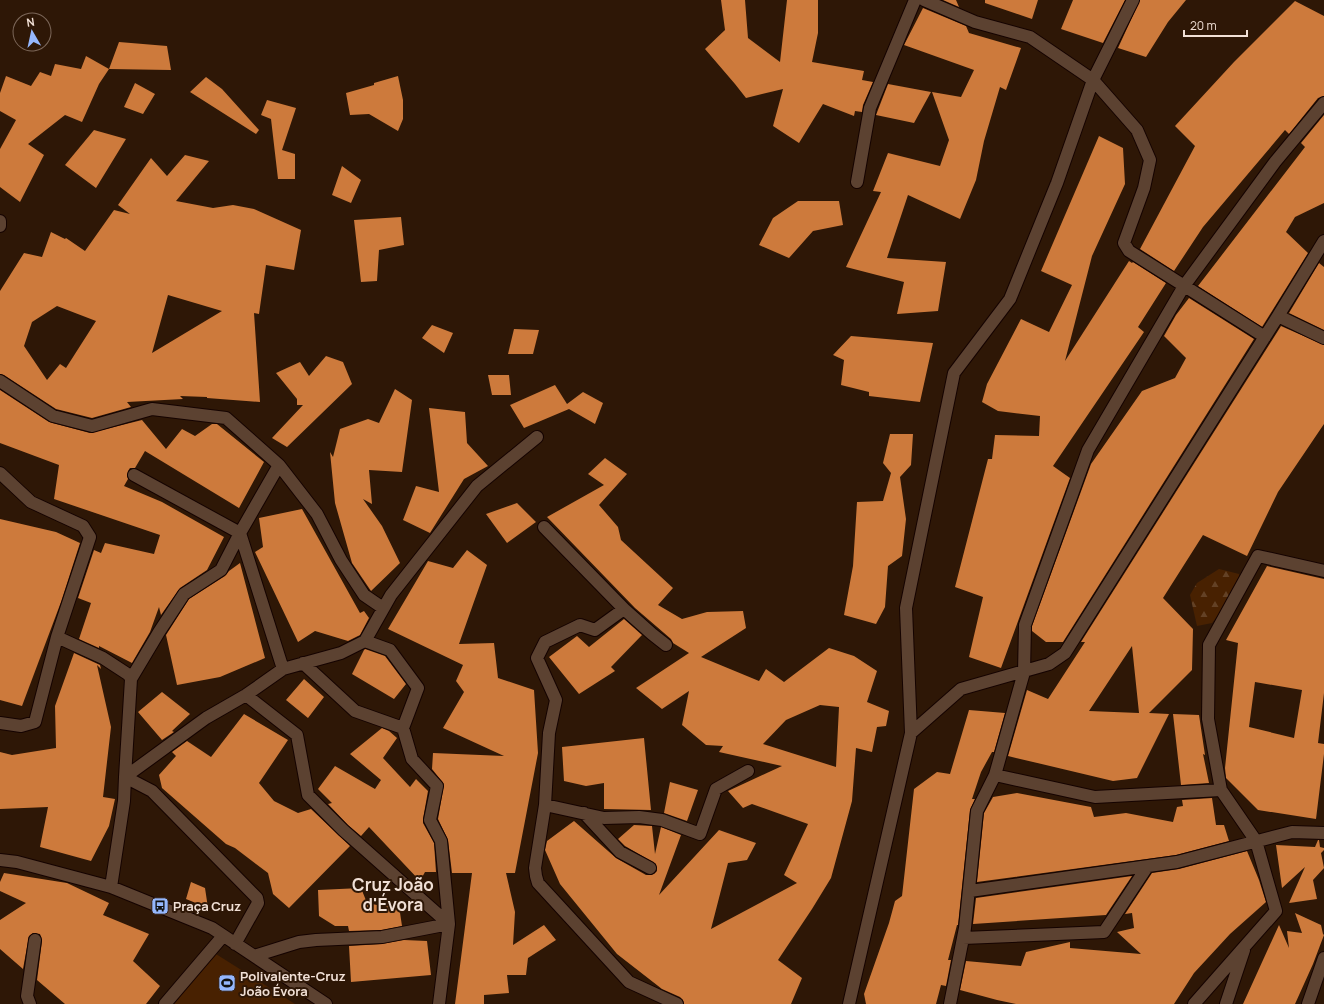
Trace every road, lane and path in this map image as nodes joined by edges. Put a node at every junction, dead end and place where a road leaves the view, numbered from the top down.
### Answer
1 (915, 0) edge
2 (924, 0) edge
3 (1133, 0) edge
4 (1093, 80) junction
5 (1324, 103) edge
6 (857, 182) dead end
7 (0, 221) edge
8 (0, 226) edge
9 (1324, 241) edge
10 (1184, 286) junction
11 (1278, 316) junction
12 (1265, 337) junction
13 (1324, 338) edge
14 (0, 381) edge
15 (537, 437) dead end
16 (279, 465) junction
17 (0, 473) edge
18 (134, 475) dead end
19 (544, 526) dead end
20 (240, 533) junction
21 (1324, 571) edge
22 (383, 608) junction
23 (624, 609) junction
24 (57, 637) junction
25 (365, 641) junction
26 (666, 645) dead end
27 (303, 663) junction
28 (283, 669) junction
29 (1024, 672) junction
30 (132, 679) junction
31 (246, 695) junction
32 (0, 723) edge
33 (403, 728) junction
34 (911, 733) junction
35 (748, 771) dead end
36 (995, 775) junction
37 (125, 778) junction
38 (1221, 790) junction
39 (545, 805) junction
40 (584, 813) junction
41 (1324, 833) edge
42 (1256, 841) junction
43 (0, 860) edge
44 (1147, 867) junction
45 (650, 868) dead end
46 (111, 886) junction
47 (970, 890) junction
48 (449, 924) junction
49 (223, 936) junction
50 (963, 938) junction
51 (35, 940) dead end
52 (235, 944) junction
53 (1246, 945) junction
54 (254, 956) junction
55 (1324, 958) edge
56 (30, 1004) edge
57 (165, 1004) edge
58 (326, 1004) edge
59 (439, 1004) edge
60 (677, 1004) edge
61 (849, 1004) edge
62 (950, 1004) edge
63 (1194, 1004) edge
64 (1226, 1004) edge
65 (1308, 1004) edge

1 - 6 street
2 - 4 street
3 - 4 street
4 - 10 street
4 - 34 street
5 - 10 street
7 - 8 street
9 - 11 street
10 - 12 street
10 - 29 street
11 - 12 street
11 - 13 street
12 - 29 street
14 - 16 street
15 - 22 street
16 - 20 street
16 - 22 street
17 - 24 street
18 - 20 street
19 - 23 street
20 - 28 street
20 - 30 street
21 - 38 street
22 - 25 street
23 - 26 street
23 - 39 street
24 - 30 street
24 - 32 street
25 - 27 street
25 - 33 street
27 - 28 street
27 - 33 street
28 - 31 street
29 - 34 street
29 - 36 street
30 - 37 street
31 - 37 street
31 - 48 street
33 - 48 street
34 - 61 street
35 - 40 street
36 - 38 street
36 - 47 street
37 - 46 street
37 - 52 street
38 - 42 street
39 - 40 street
39 - 60 street
40 - 45 street
41 - 42 street
42 - 44 street
42 - 53 street
43 - 46 street
44 - 47 street
44 - 50 street
46 - 49 street
47 - 50 street
48 - 54 street
48 - 59 street
49 - 52 street
49 - 57 street
50 - 62 street
51 - 56 street
52 - 54 street
53 - 63 street
53 - 64 street
54 - 58 street
55 - 65 street

